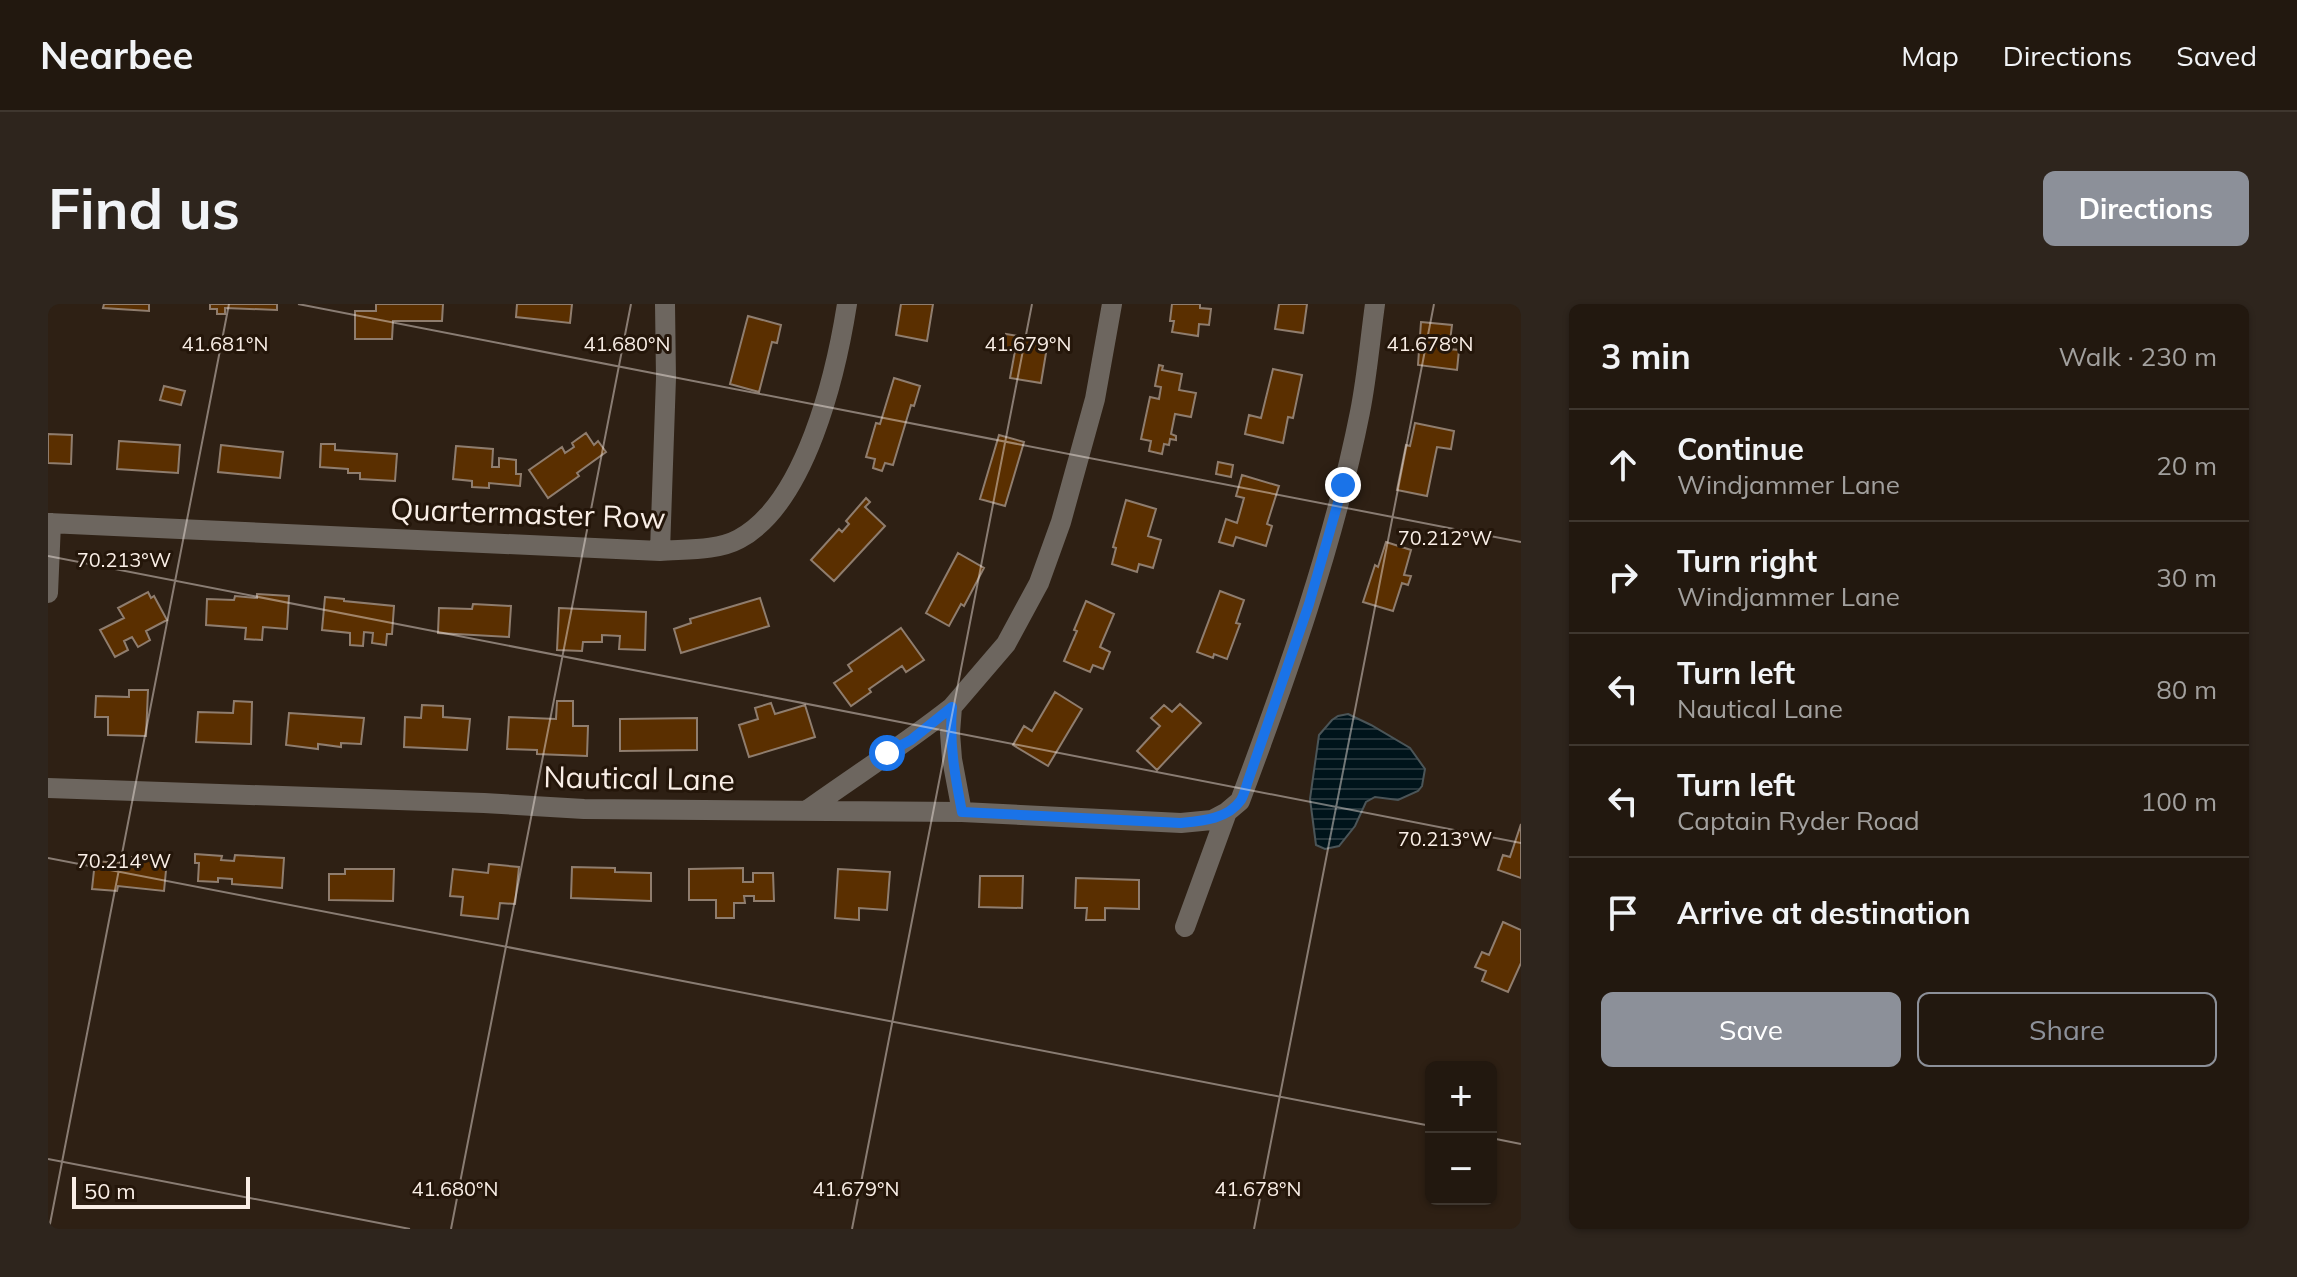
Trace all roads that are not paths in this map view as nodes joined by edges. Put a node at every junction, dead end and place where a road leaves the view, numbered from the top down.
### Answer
1 (665, 304) edge
2 (847, 304) edge
3 (1112, 304) edge
4 (1375, 304) edge
5 (49, 523) edge
6 (660, 551) junction
7 (48, 593) edge
8 (952, 707) junction
9 (48, 788) edge
10 (806, 811) junction
11 (962, 812) junction
12 (1227, 812) junction
13 (1185, 927) dead end

1 - 6 street
2 - 6 street, Quartermaster Row
3 - 8 street
4 - 12 street
5 - 6 street, Quartermaster Row
5 - 7 street
8 - 10 street
8 - 11 street
9 - 10 street, Nautical Lane
10 - 11 street, Nautical Lane
11 - 12 street, Nautical Lane
12 - 13 street

